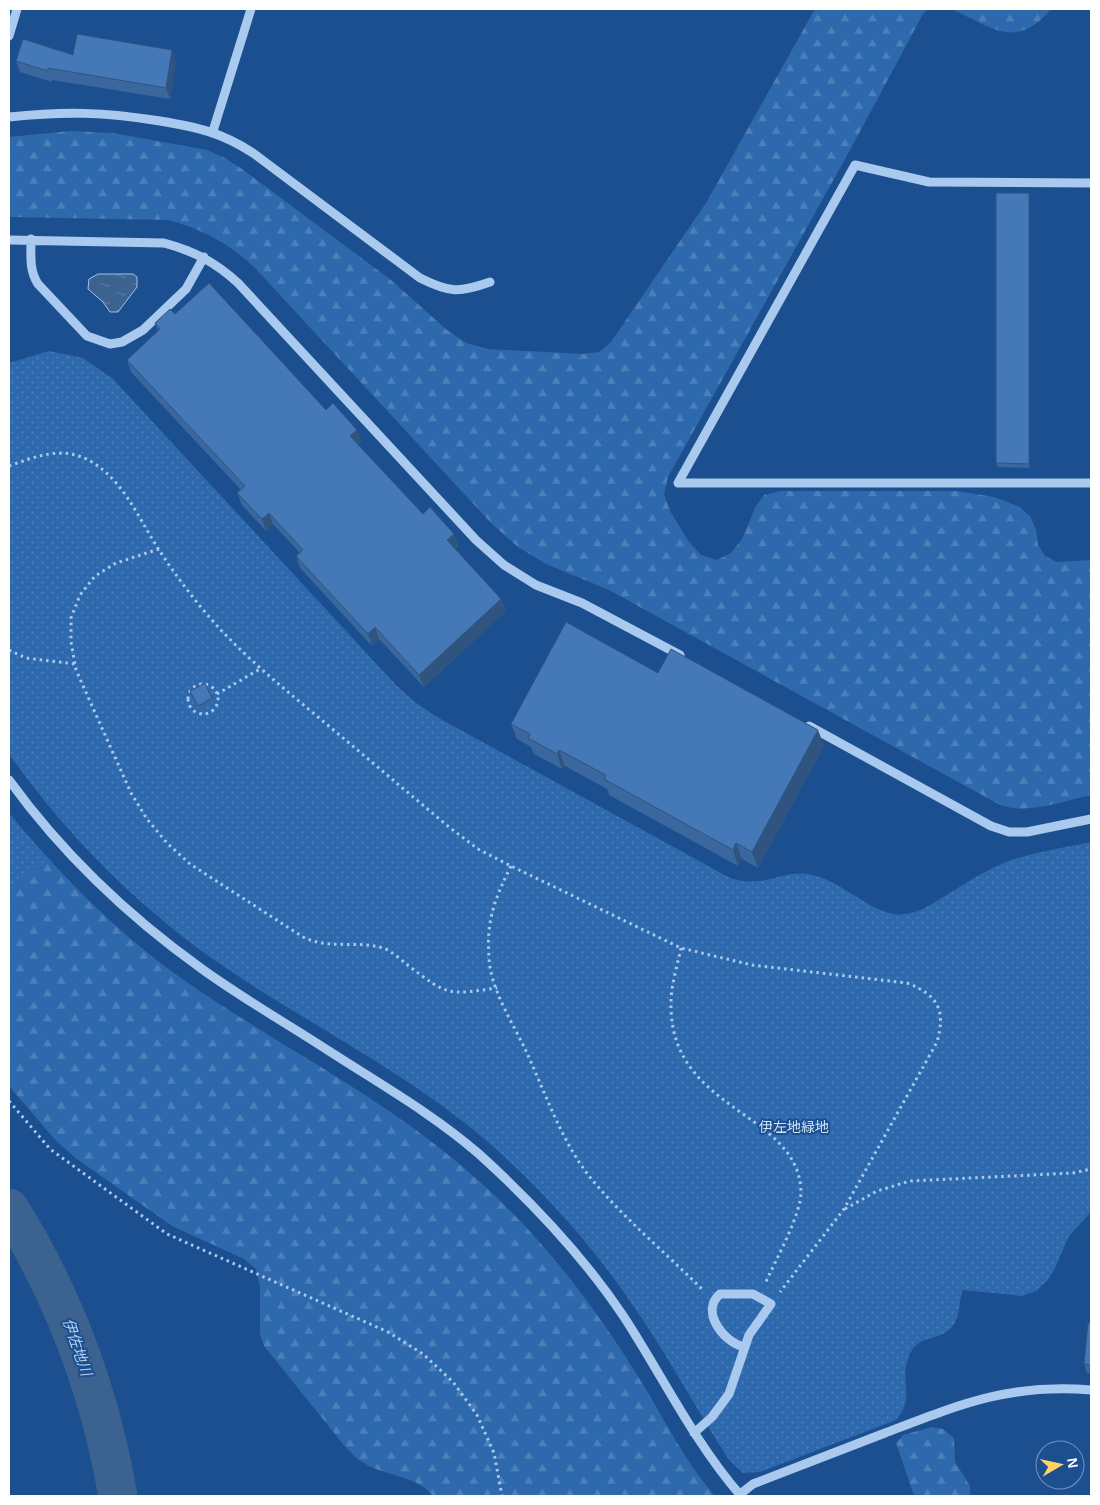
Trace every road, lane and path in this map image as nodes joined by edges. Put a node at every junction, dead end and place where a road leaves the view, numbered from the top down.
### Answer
1 (17, 9) edge
2 (251, 9) edge
3 (9, 36) edge
4 (9, 117) edge
5 (213, 132) junction
6 (1091, 183) edge
7 (31, 239) junction
8 (9, 240) edge
9 (204, 257) junction
10 (490, 282) dead end
11 (9, 466) edge
12 (1091, 483) edge
13 (159, 549) junction
14 (9, 650) edge
15 (686, 659) edge
16 (75, 664) junction
17 (260, 669) junction
18 (217, 694) junction
19 (799, 721) edge
20 (9, 780) edge
21 (1091, 819) edge
22 (511, 866) junction
23 (681, 948) junction
24 (497, 988) junction
25 (9, 1101) edge
26 (1091, 1169) edge
27 (844, 1209) junction
28 (786, 1285) dead end
29 (760, 1296) junction
30 (713, 1300) junction
31 (744, 1348) junction
32 (1091, 1390) edge
33 (694, 1433) junction
34 (502, 1496) edge
35 (740, 1496) edge

1 - 3 street
2 - 5 street
4 - 5 street
5 - 10 street
6 - 12 street
7 - 8 street
7 - 9 street
7 - 9 street
9 - 15 street
11 - 13 path
13 - 16 path
13 - 17 path
14 - 16 path
16 - 24 path
17 - 18 path
17 - 22 path
18 - 18 path
19 - 21 street
20 - 33 street
22 - 23 path
22 - 24 path
23 - 27 path
23 - 29 path
24 - 30 path
25 - 34 path
26 - 27 path
27 - 28 path
29 - 30 street
29 - 31 street
30 - 31 street
31 - 33 street
32 - 35 street
33 - 35 street

